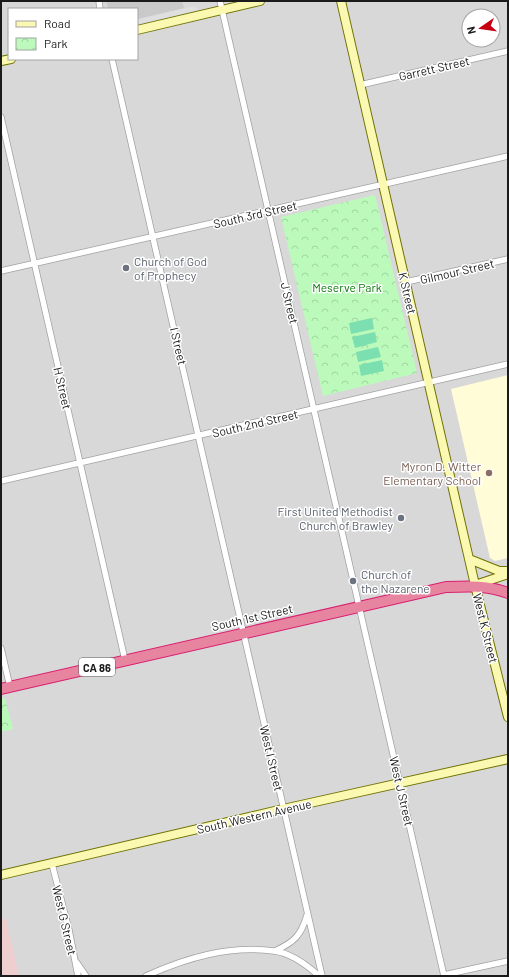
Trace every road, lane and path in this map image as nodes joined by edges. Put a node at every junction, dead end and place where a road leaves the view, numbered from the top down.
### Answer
1 (220, 1) edge
2 (260, 1) edge
3 (341, 1) edge
4 (222, 10) junction
5 (138, 30) edge
6 (508, 51) edge
7 (112, 60) edge
8 (360, 85) junction
9 (1, 116) edge
10 (508, 156) edge
11 (383, 184) junction
12 (269, 211) junction
13 (153, 236) junction
14 (508, 259) edge
15 (35, 264) junction
16 (1, 271) edge
17 (406, 282) junction
18 (508, 364) edge
19 (429, 383) junction
20 (314, 409) junction
21 (200, 436) junction
22 (80, 463) junction
23 (1, 481) edge
24 (469, 559) junction
25 (508, 572) edge
26 (475, 586) junction
27 (508, 594) edge
28 (359, 606) junction
29 (243, 633) junction
30 (1, 648) edge
31 (125, 660) junction
32 (5, 688) edge
33 (508, 717) edge
34 (508, 759) edge
35 (400, 783) junction
36 (283, 809) junction
37 (52, 864) junction
38 (1, 875) edge
39 (308, 912) junction
40 (275, 951) junction
41 (75, 961) junction
42 (508, 961) edge
43 (444, 975) edge
44 (78, 976) edge
45 (86, 976) edge
46 (146, 976) edge
47 (319, 976) edge
48 (322, 976) edge

1 - 4 street, J Street
2 - 4 street
3 - 8 street, K Street
4 - 5 street
4 - 12 street, J Street
6 - 8 street, Garrett Street
7 - 13 street, I Street
8 - 11 street, K Street
9 - 15 street, H Street
10 - 11 street, South 3rd Street
11 - 12 street, South 3rd Street
11 - 17 street, K Street
12 - 13 street, South 3rd Street
12 - 20 street, J Street
13 - 15 street, South 3rd Street
13 - 21 street, I Street
14 - 17 street, Gilmour Street
15 - 16 street, South 3rd Street
15 - 22 street, H Street
17 - 19 street, K Street
18 - 19 street, South 2nd Street
19 - 20 street, South 2nd Street
19 - 24 street, K Street
20 - 21 street, South 2nd Street
20 - 28 street, J Street
21 - 22 street, South 2nd Street
21 - 29 street, I Street
22 - 23 street, South 2nd Street
22 - 31 street, H Street
24 - 25 street
24 - 26 street, K Street
25 - 26 street, South 1st Street
26 - 27 highway, CA 86
26 - 28 highway, South 1st Street / CA 86
26 - 33 street, West K Street
28 - 29 highway, South 1st Street / CA 86
28 - 35 street, West J Street
29 - 31 highway, South 1st Street / CA 86
29 - 36 street, West I Street
30 - 32 street
31 - 32 highway, South 1st Street / CA 86
34 - 35 street, South Western Avenue
35 - 36 street, South Western Avenue
35 - 43 street, West J Street
36 - 37 street, South Western Avenue
36 - 39 street, West I Street
37 - 38 street, South Western Avenue
37 - 41 street, West G Street
39 - 40 street
39 - 48 street, West I Street
40 - 46 street
40 - 47 street
41 - 44 street, West G Street
41 - 45 street
42 - 43 street

